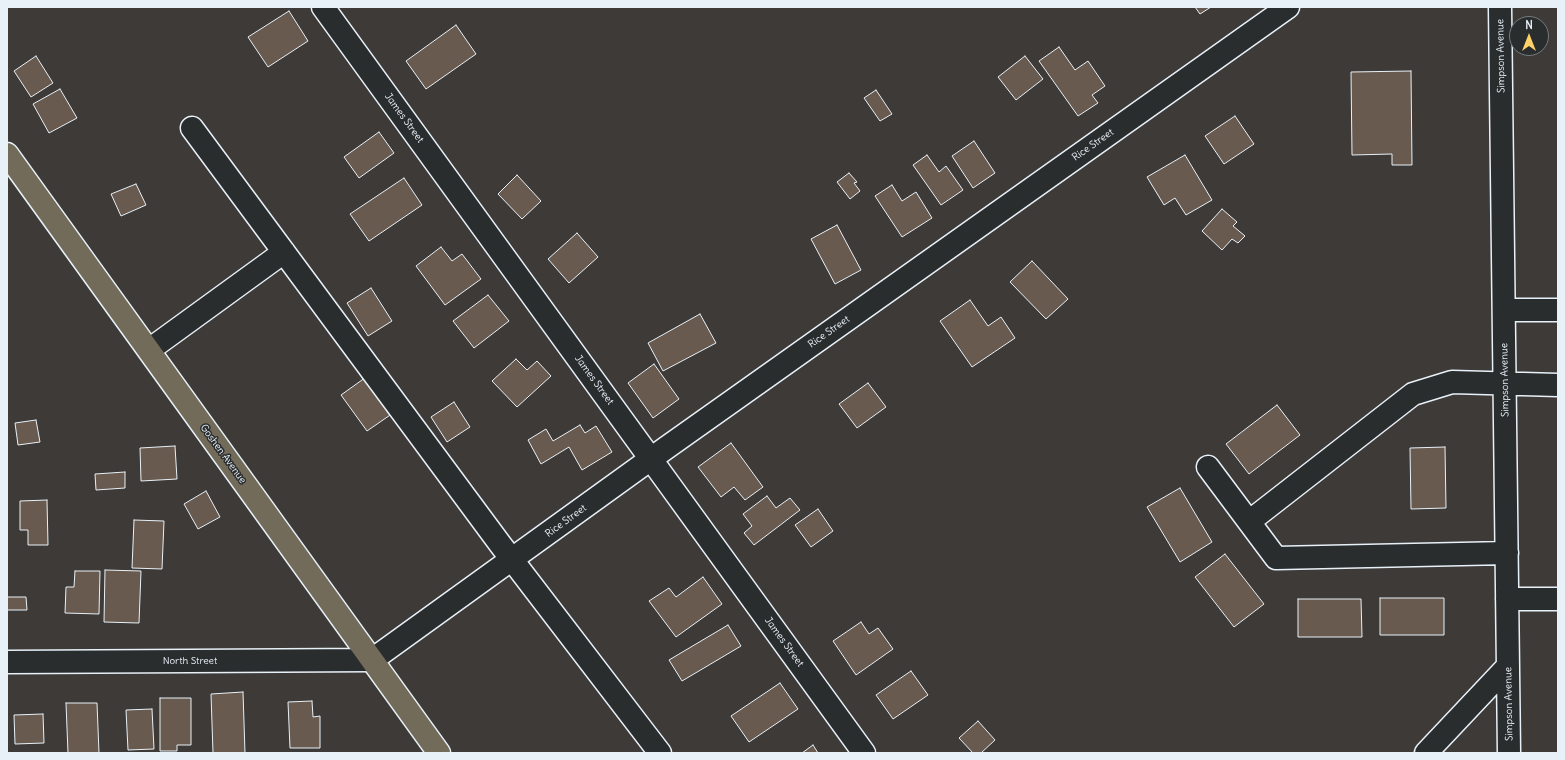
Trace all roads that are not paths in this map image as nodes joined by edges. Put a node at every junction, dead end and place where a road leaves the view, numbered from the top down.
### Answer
1 (323, 7) edge
2 (1288, 7) edge
3 (1500, 7) edge
4 (192, 128) dead end
5 (10, 164) edge
6 (284, 252) junction
7 (1504, 310) junction
8 (1558, 310) edge
9 (149, 350) junction
10 (1505, 384) junction
11 (1558, 385) edge
12 (651, 459) junction
13 (1208, 467) dead end
14 (1250, 521) junction
15 (1507, 553) junction
16 (512, 560) junction
17 (1508, 599) junction
18 (1558, 599) edge
19 (372, 660) junction
20 (7, 662) edge
21 (1508, 666) junction
22 (439, 753) edge
23 (660, 753) edge
24 (864, 753) edge
25 (1426, 753) edge
26 (1509, 753) edge

1 - 12 street, James Street
2 - 12 street, Rice Street
3 - 7 street, Simpson Avenue
4 - 6 street
5 - 9 main road, Goshen Avenue
6 - 9 street
6 - 16 street
7 - 8 street
7 - 10 street, Simpson Avenue
9 - 19 main road, Goshen Avenue
10 - 11 street
10 - 14 street
10 - 15 street, Simpson Avenue
12 - 16 street, Rice Street
12 - 24 street, James Street
13 - 14 street
14 - 15 street
15 - 17 street, Simpson Avenue
16 - 19 street, Rice Street
16 - 23 street
17 - 18 street
17 - 21 street, Simpson Avenue
19 - 20 street, North Street
19 - 22 main road, Goshen Avenue
21 - 25 street
21 - 26 street, Simpson Avenue

